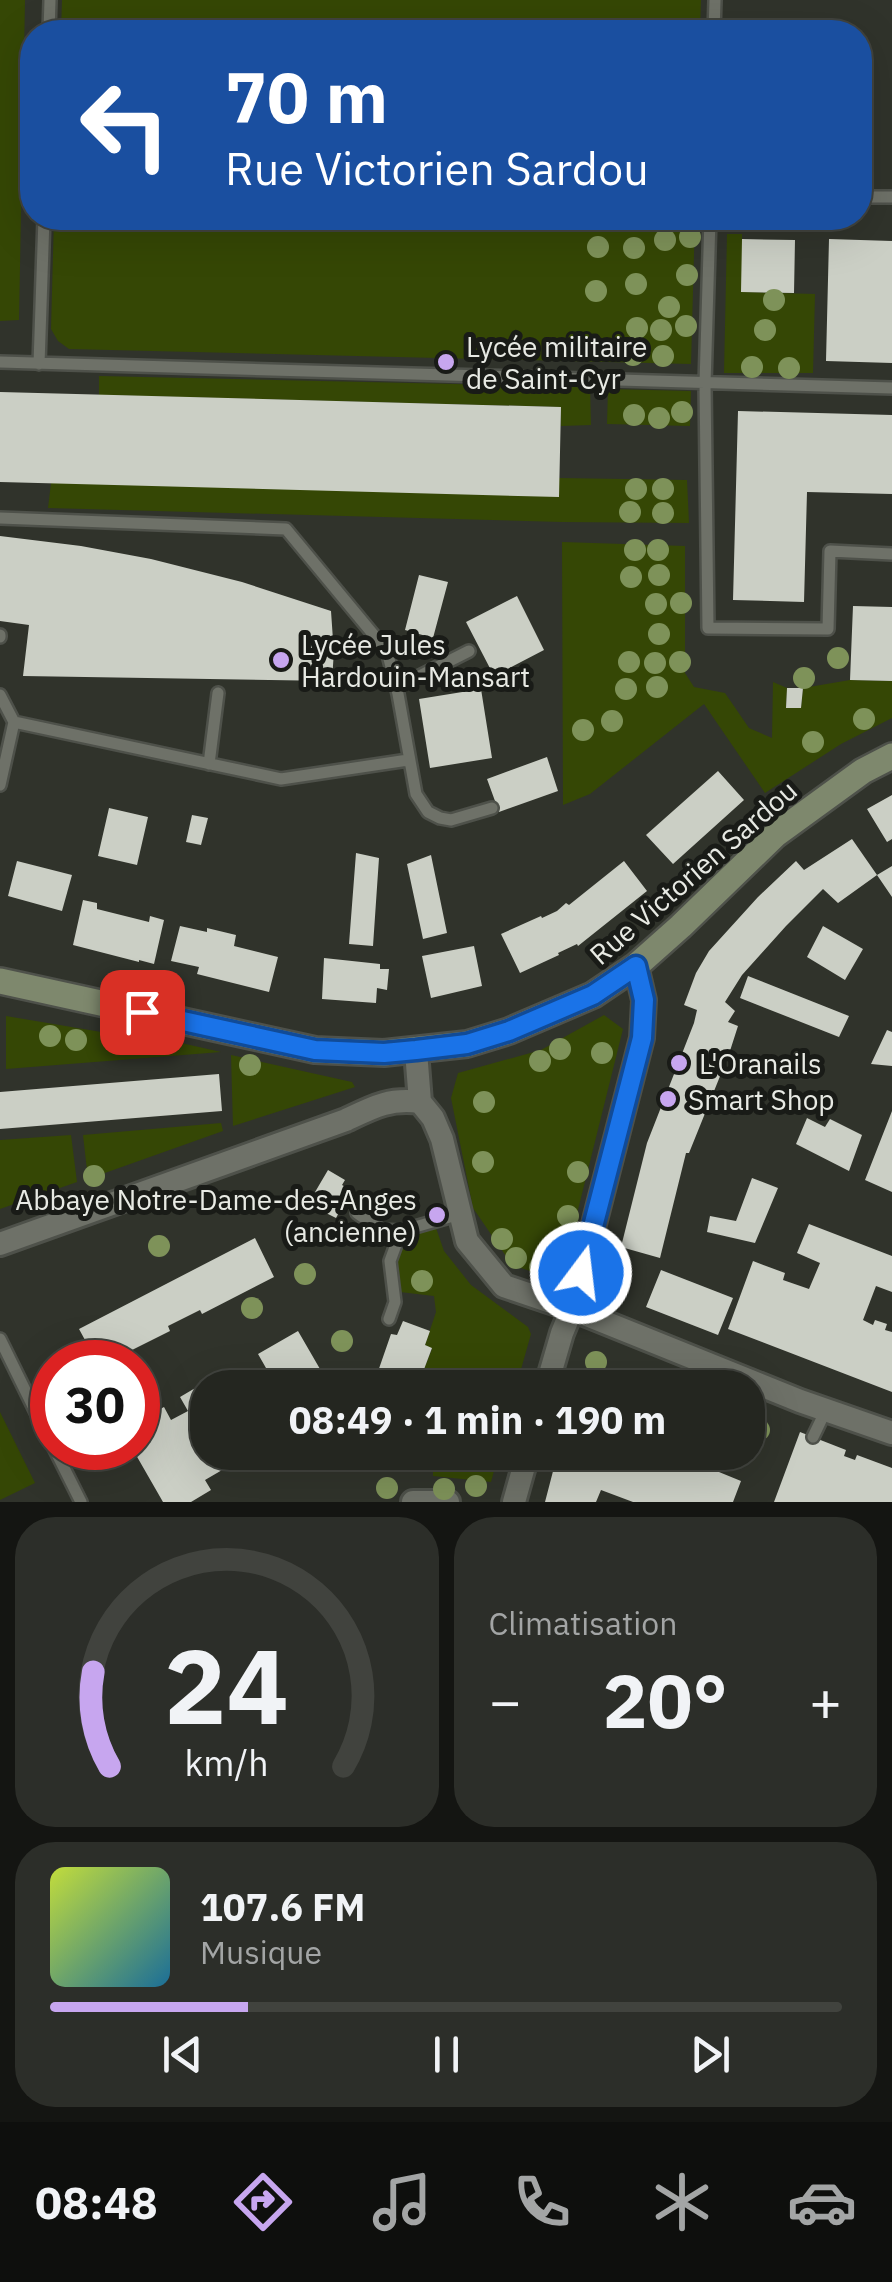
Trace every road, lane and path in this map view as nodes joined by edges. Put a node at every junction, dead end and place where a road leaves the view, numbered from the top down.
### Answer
1 (44, 230) edge
2 (710, 230) edge
3 (0, 362) edge
4 (40, 364) junction
5 (706, 384) junction
6 (892, 388) edge
7 (0, 518) edge
8 (892, 554) edge
9 (469, 652) dead end
10 (396, 688) junction
11 (218, 693) dead end
12 (0, 695) edge
13 (14, 722) junction
14 (892, 756) edge
15 (408, 760) junction
16 (209, 764) junction
17 (0, 786) edge
18 (492, 808) dead end
19 (636, 966) junction
20 (0, 981) edge
21 (416, 1050) junction
22 (420, 1102) junction
23 (357, 1213) dead end
24 (460, 1214) junction
25 (401, 1231) junction
26 (0, 1244) edge
27 (572, 1309) junction
28 (389, 1319) dead end
29 (0, 1339) edge
30 (551, 1370) edge
31 (30, 1400) edge
32 (826, 1410) junction
33 (892, 1433) edge
34 (813, 1438) dead end
35 (65, 1470) edge
36 (523, 1470) edge
37 (81, 1502) edge
38 (413, 1502) edge
39 (448, 1502) edge
40 (514, 1502) edge

1 - 4 lane
2 - 5 lane
3 - 4 lane
4 - 5 lane
5 - 6 lane
5 - 8 lane
7 - 10 lane
9 - 10 lane
10 - 15 lane
11 - 16 lane
12 - 13 lane
13 - 16 lane
13 - 17 lane
14 - 19 street, Rue Victorien Sardou
15 - 16 lane
15 - 18 lane
19 - 21 street, Rue Victorien Sardou
19 - 27 street
20 - 21 street, Rue Victorien Sardou
21 - 22 street
22 - 24 street
22 - 26 street
23 - 25 lane
24 - 25 lane
24 - 27 street
25 - 28 lane
27 - 30 street
27 - 32 street
29 - 31 lane
32 - 33 street
32 - 34 lane
35 - 37 lane
36 - 40 street
38 - 39 street

